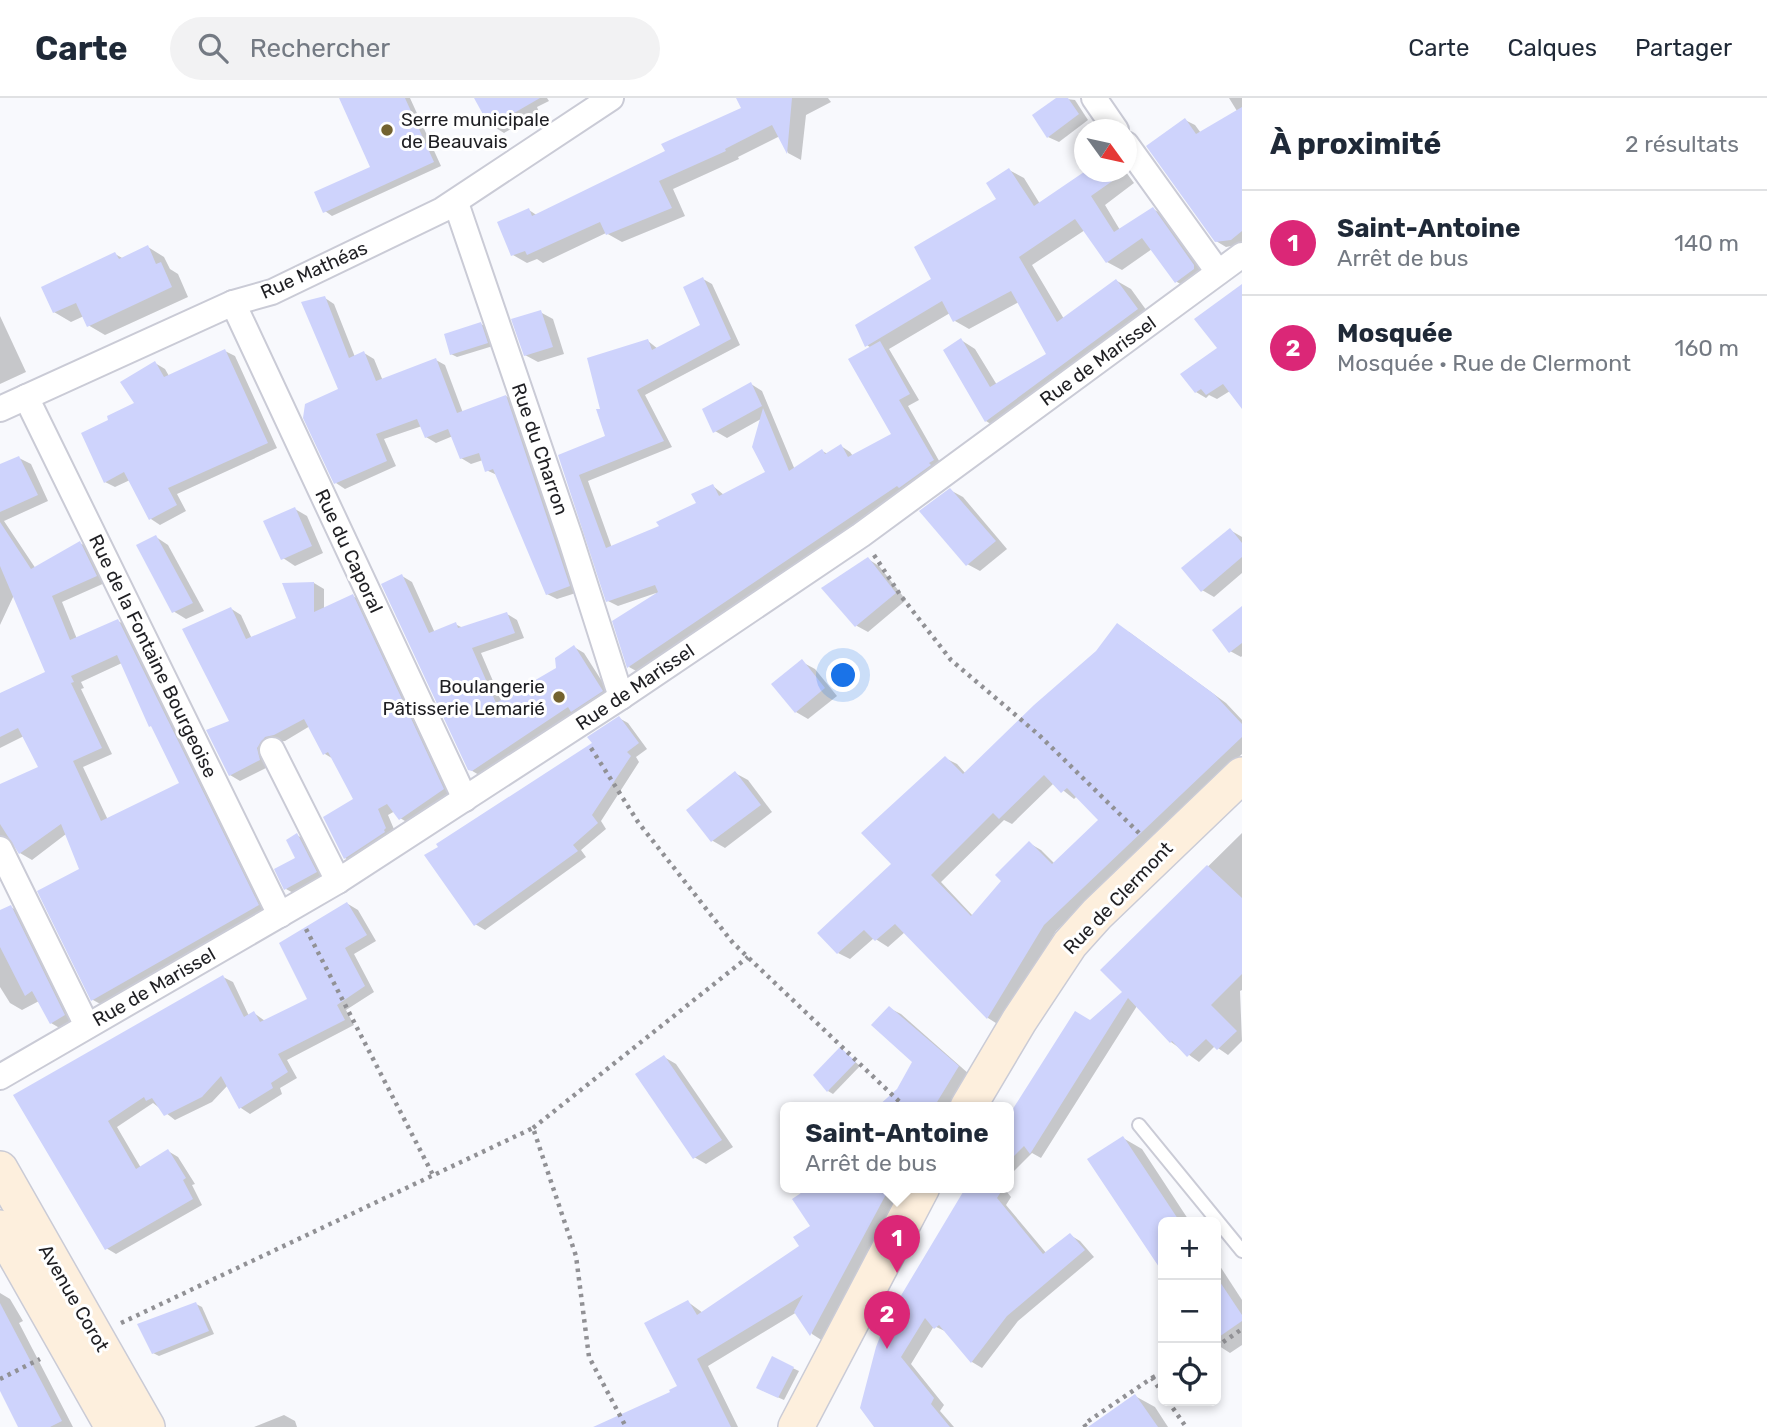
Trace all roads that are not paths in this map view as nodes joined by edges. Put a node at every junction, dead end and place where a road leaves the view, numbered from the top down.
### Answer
1 (611, 98) edge
2 (1094, 98) edge
3 (1108, 119) edge
4 (1137, 159) edge
5 (456, 203) junction
6 (1242, 255) edge
7 (1218, 272) junction
8 (233, 303) junction
9 (26, 397) junction
10 (0, 410) edge
11 (621, 697) junction
12 (272, 750) dead end
13 (1242, 775) edge
14 (465, 799) junction
15 (0, 849) edge
16 (338, 881) junction
17 (287, 911) junction
18 (87, 1026) junction
19 (0, 1077) edge
20 (971, 1102) edge
21 (1139, 1125) dead end
22 (0, 1169) edge
23 (919, 1193) edge
24 (0, 1228) edge
25 (1242, 1251) edge
26 (80, 1340) junction
27 (804, 1423) edge
28 (113, 1427) edge
29 (147, 1427) edge

1 - 5 street, Rue Mathéas
2 - 3 street
4 - 7 street
5 - 8 street, Rue Mathéas
5 - 11 street, Rue du Charron
6 - 7 street, Rue de Marissel
7 - 11 street, Rue de Marissel
8 - 9 street, Rue Mathéas
8 - 14 street, Rue du Caporal
9 - 10 street, Rue Mathéas
9 - 17 street, Rue de la Fontaine Bourgeoise
11 - 14 street, Rue de Marissel
12 - 16 street
13 - 20 main road, Rue de Clermont
14 - 16 street, Rue de Marissel
15 - 18 street
16 - 17 street, Rue de Marissel
17 - 18 street, Rue de Marissel
18 - 19 street, Rue de Marissel
21 - 25 lane
22 - 26 main road, Avenue Corot
23 - 27 main road
24 - 26 main road, Avenue Corot
26 - 28 main road, Avenue Corot
26 - 29 main road, Avenue Corot

